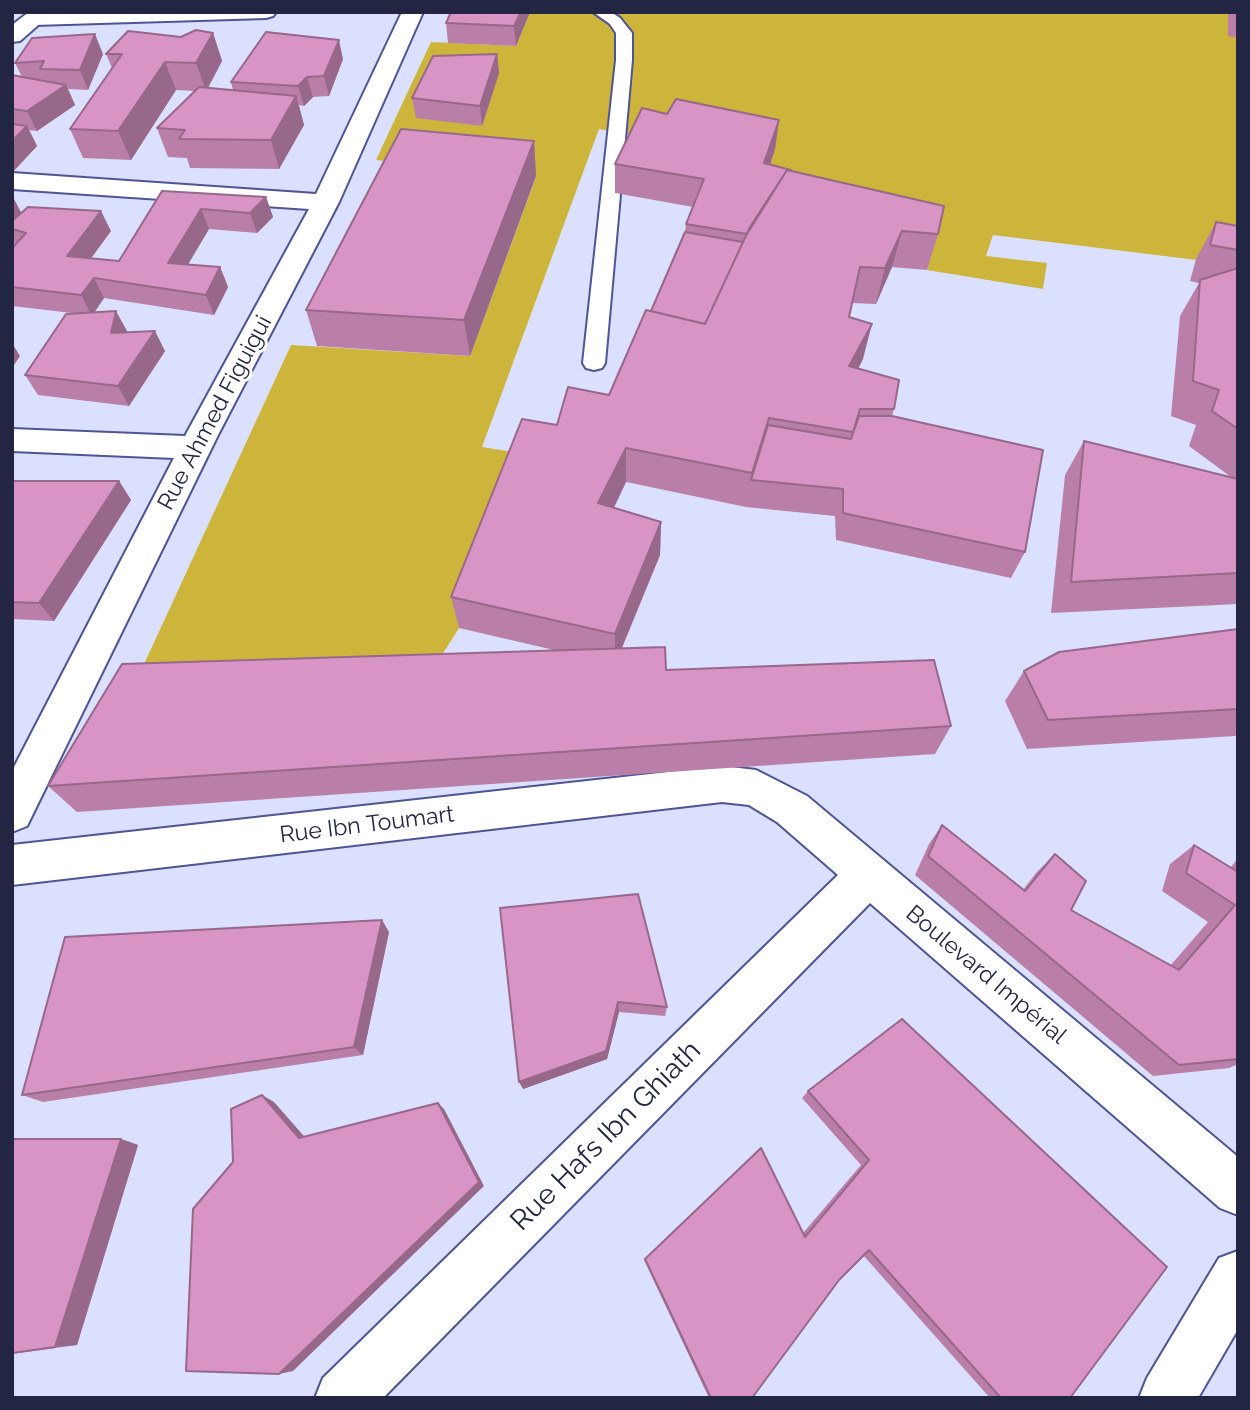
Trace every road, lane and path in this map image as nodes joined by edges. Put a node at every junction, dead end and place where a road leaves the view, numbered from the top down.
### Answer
1 (266, 12) edge
2 (413, 12) edge
3 (600, 12) edge
4 (38, 16) edge
5 (12, 36) edge
6 (12, 181) edge
7 (326, 202) junction
8 (594, 363) dead end
9 (12, 440) edge
10 (195, 448) junction
11 (722, 785) joint
12 (12, 813) edge
13 (12, 865) edge
14 (868, 875) junction
15 (1238, 1190) edge
16 (1238, 1277) edge
17 (343, 1398) edge
18 (1167, 1398) edge

1 - 4 street
2 - 7 street, Rue Ahmed Figuigui
3 - 8 lane
4 - 5 street
6 - 7 street
7 - 10 street, Rue Ahmed Figuigui
9 - 10 street
10 - 12 street, Rue Ahmed Figuigui
11 - 13 street, Rue Ibn Toumart
11 - 14 street, Boulevard Impérial
14 - 15 street, Boulevard Impérial
14 - 17 street, Rue Hafs Ibn Ghiath
16 - 18 street

